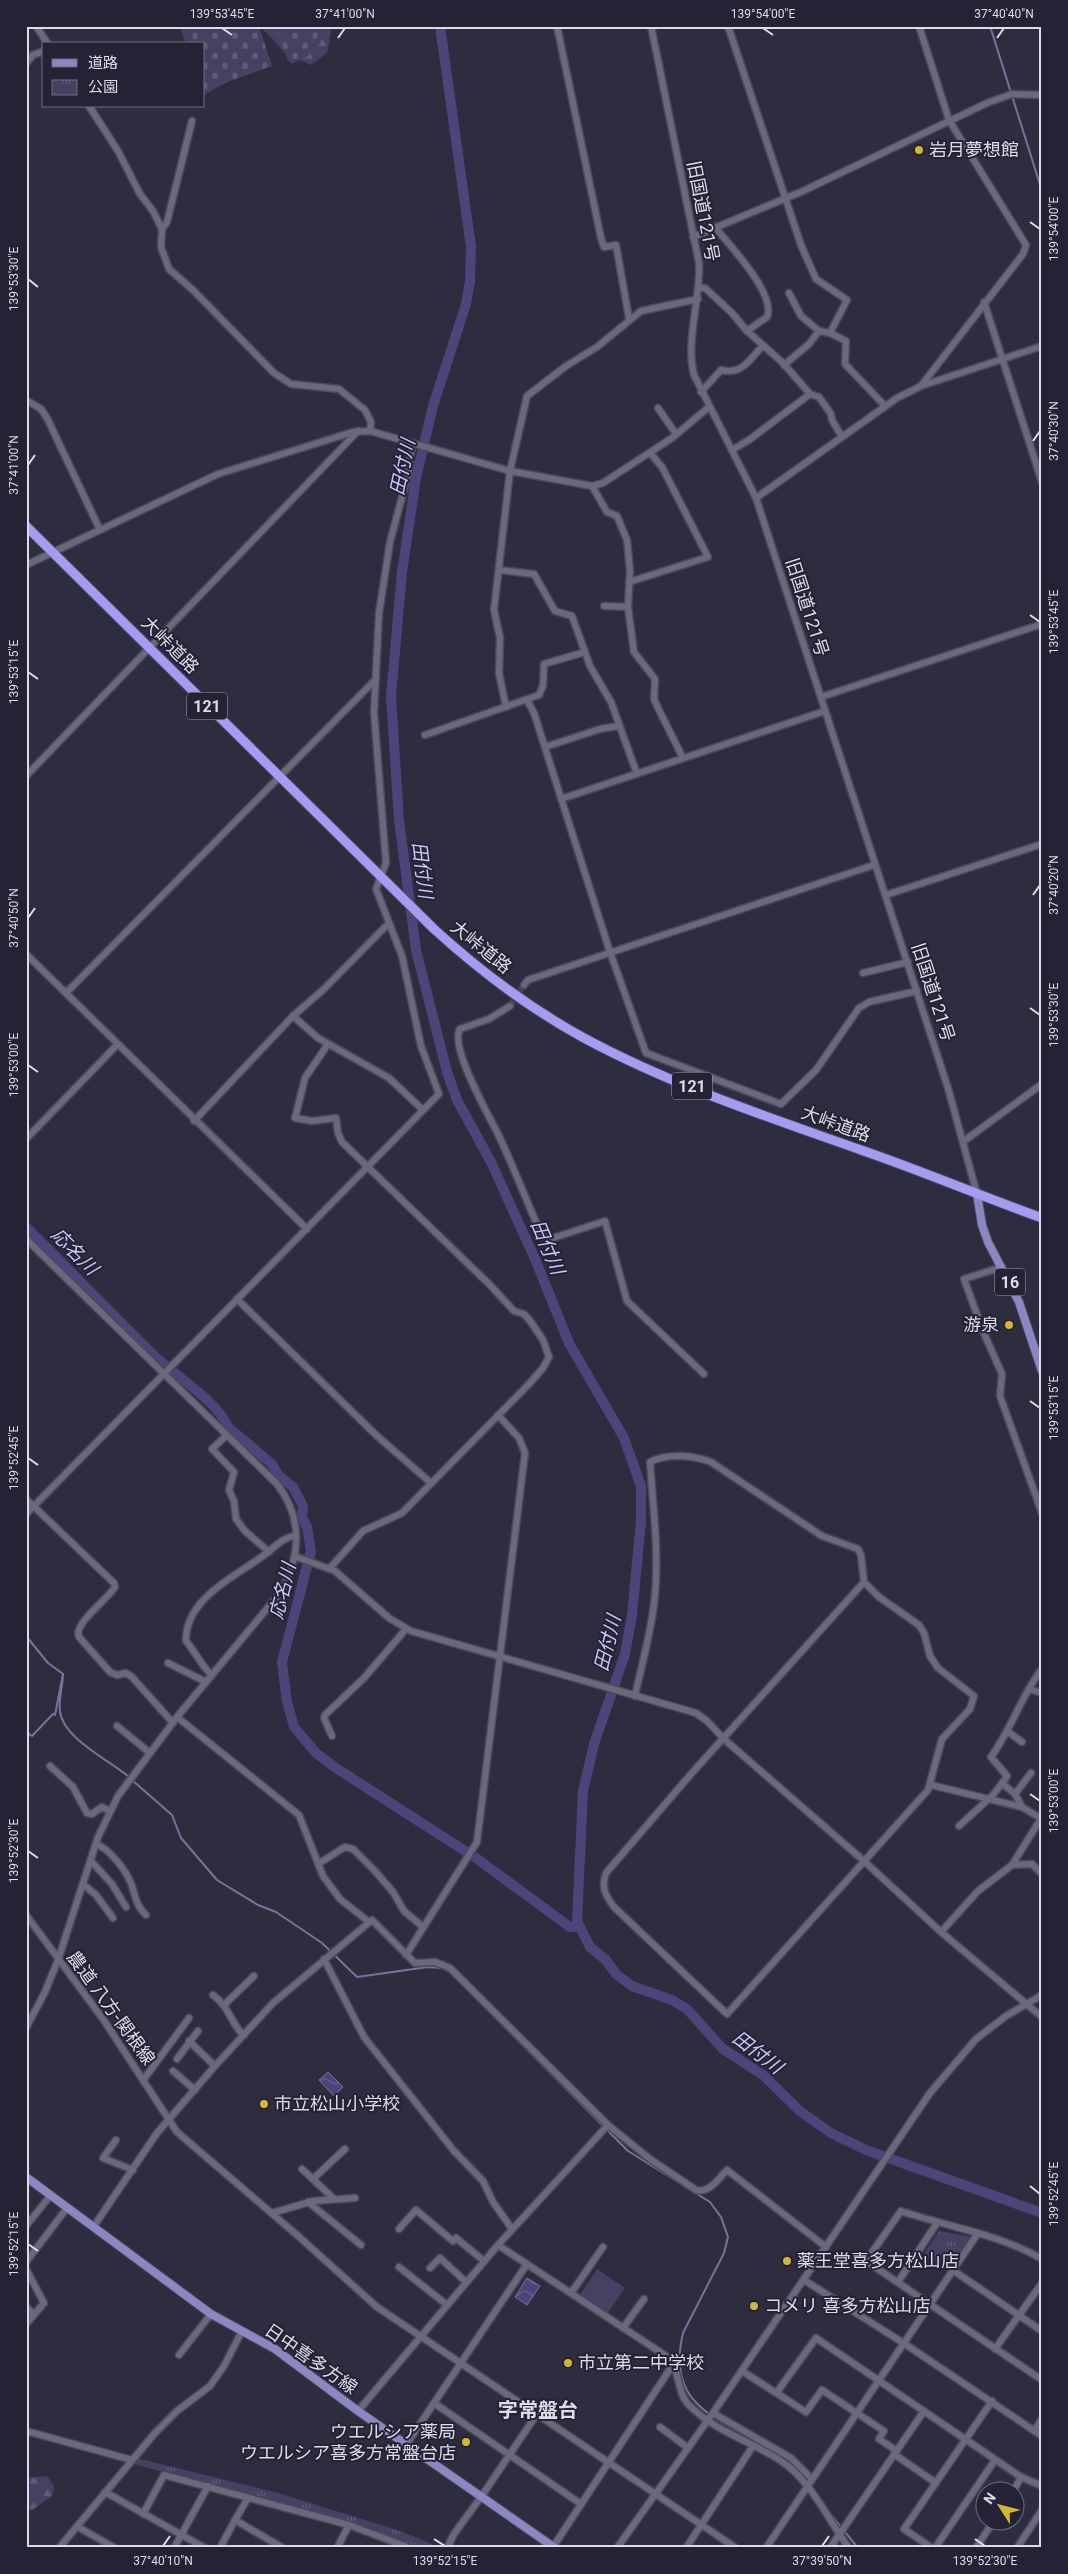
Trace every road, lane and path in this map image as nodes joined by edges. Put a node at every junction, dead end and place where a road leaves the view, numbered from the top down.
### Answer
1 (36, 26) edge
2 (557, 26) edge
3 (651, 26) edge
4 (728, 26) edge
5 (919, 26) edge
6 (47, 42) edge
7 (42, 53) edge
8 (26, 63) edge
9 (1042, 95) edge
10 (90, 108) edge
11 (949, 120) junction
12 (192, 121) dead end
13 (786, 199) junction
14 (715, 228) junction
15 (162, 230) junction
16 (693, 237) junction
17 (699, 288) junction
18 (789, 293) dead end
19 (698, 298) junction
20 (984, 302) junction
21 (629, 318) junction
22 (748, 331) junction
23 (819, 331) junction
24 (830, 333) junction
25 (763, 346) junction
26 (1042, 346) edge
27 (1002, 359) junction
28 (784, 365) junction
29 (921, 386) junction
30 (701, 392) junction
31 (810, 394) junction
32 (26, 400) edge
33 (885, 406) junction
34 (709, 407) junction
35 (658, 408) dead end
36 (358, 431) junction
37 (370, 432) junction
38 (676, 434) junction
39 (842, 438) junction
40 (414, 445) junction
41 (732, 450) junction
42 (650, 453) junction
43 (510, 471) junction
44 (1042, 482) edge
45 (592, 486) junction
46 (756, 498) junction
47 (26, 526) edge
48 (100, 530) junction
49 (53, 552) junction
50 (26, 564) edge
51 (499, 570) junction
52 (629, 582) junction
53 (604, 606) dead end
54 (628, 607) junction
55 (1042, 624) edge
56 (149, 648) junction
57 (585, 652) junction
58 (376, 679) junction
59 (821, 697) junction
60 (527, 700) junction
61 (506, 706) junction
62 (825, 711) junction
63 (619, 726) junction
64 (425, 735) dead end
65 (545, 747) junction
66 (683, 758) junction
67 (637, 774) junction
68 (26, 776) edge
69 (278, 776) junction
70 (561, 799) junction
71 (1042, 844) edge
72 (874, 865) junction
73 (382, 877) junction
74 (886, 895) junction
75 (389, 924) junction
76 (610, 952) junction
77 (26, 954) edge
78 (908, 962) junction
79 (863, 973) dead end
80 (524, 986) tunnel mouth
81 (917, 990) junction
82 (66, 993) junction
83 (510, 1006) tunnel mouth
84 (293, 1016) junction
85 (328, 1044) junction
86 (117, 1045) junction
87 (1042, 1084) edge
88 (423, 1110) junction
89 (194, 1121) junction
90 (26, 1140) edge
91 (964, 1140) junction
92 (369, 1167) junction
93 (977, 1194) junction
94 (1042, 1218) edge
95 (307, 1229) junction
96 (26, 1239) edge
97 (1002, 1268) junction
98 (237, 1299) junction
99 (1042, 1371) edge
100 (704, 1374) dead end
101 (163, 1375) junction
102 (498, 1415) junction
103 (227, 1434) junction
104 (431, 1483) junction
105 (26, 1499) edge
106 (34, 1506) junction
107 (26, 1514) edge
108 (1042, 1514) edge
109 (296, 1536) junction
110 (269, 1552) junction
111 (294, 1556) junction
112 (330, 1568) junction
113 (864, 1582) junction
114 (406, 1629) junction
115 (501, 1658) junction
116 (168, 1663) dead end
117 (1042, 1669) edge
118 (212, 1675) junction
119 (206, 1682) junction
120 (1029, 1689) junction
121 (1042, 1693) edge
122 (635, 1696) junction
123 (175, 1720) junction
124 (117, 1726) dead end
125 (1007, 1731) junction
126 (332, 1736) dead end
127 (724, 1739) junction
128 (1022, 1742) dead end
129 (150, 1753) junction
130 (50, 1766) dead end
131 (1031, 1772) dead end
132 (1003, 1784) junction
133 (931, 1785) junction
134 (1015, 1794) junction
135 (987, 1799) junction
136 (1022, 1807) junction
137 (109, 1811) junction
138 (1041, 1818) edge
139 (959, 1826) dead end
140 (96, 1844) junction
141 (91, 1861) junction
142 (864, 1861) junction
143 (318, 1864) junction
144 (1012, 1865) junction
145 (1042, 1874) edge
146 (83, 1884) junction
147 (126, 1906) dead end
148 (26, 1915) edge
149 (146, 1915) dead end
150 (113, 1918) dead end
151 (368, 1922) junction
152 (423, 1927) junction
153 (941, 1932) junction
154 (406, 1955) junction
155 (324, 1959) junction
156 (58, 1960) junction
157 (254, 1976) dead end
158 (1042, 1995) edge
159 (213, 1996) dead end
160 (224, 2004) junction
161 (1024, 2004) junction
162 (1042, 2017) edge
163 (189, 2018) dead end
164 (26, 2028) edge
165 (198, 2031) dead end
166 (244, 2035) junction
167 (189, 2041) junction
168 (177, 2060) dead end
169 (215, 2066) junction
170 (173, 2071) dead end
171 (144, 2079) junction
172 (196, 2090) junction
173 (168, 2121) junction
174 (608, 2125) junction
175 (116, 2140) dead end
176 (345, 2149) dead end
177 (302, 2169) dead end
178 (133, 2170) junction
179 (26, 2177) edge
180 (313, 2179) junction
181 (50, 2196) junction
182 (333, 2198) junction
183 (355, 2198) dead end
184 (308, 2202) junction
185 (68, 2208) junction
186 (272, 2213) junction
187 (937, 2223) junction
188 (26, 2226) edge
189 (94, 2226) junction
190 (398, 2229) dead end
191 (512, 2229) junction
192 (978, 2232) junction
193 (498, 2244) junction
194 (361, 2245) dead end
195 (603, 2247) dead end
196 (826, 2247) junction
197 (1042, 2259) edge
198 (484, 2261) junction
199 (26, 2262) edge
200 (527, 2264) junction
201 (399, 2267) dead end
202 (430, 2268) dead end
203 (26, 2269) edge
204 (954, 2271) junction
205 (804, 2280) junction
206 (466, 2282) junction
207 (898, 2282) junction
208 (1042, 2283) edge
209 (571, 2293) junction
210 (644, 2299) dead end
211 (930, 2304) junction
212 (447, 2305) junction
213 (26, 2307) edge
214 (34, 2314) junction
215 (211, 2314) junction
216 (1019, 2315) junction
217 (26, 2324) edge
218 (623, 2328) junction
219 (242, 2331) junction
220 (1042, 2331) edge
221 (420, 2337) junction
222 (904, 2344) junction
223 (995, 2349) junction
224 (178, 2355) dead end
225 (460, 2362) junction
226 (674, 2363) junction
227 (742, 2371) junction
228 (1042, 2380) edge
229 (879, 2381) junction
230 (777, 2392) junction
231 (992, 2402) junction
232 (434, 2403) junction
233 (358, 2411) junction
234 (924, 2411) junction
235 (713, 2412) junction
236 (856, 2413) junction
237 (537, 2414) junction
238 (1042, 2419) edge
239 (707, 2420) junction
240 (660, 2427) dead end
241 (26, 2431) edge
242 (1034, 2431) junction
243 (1042, 2436) edge
244 (967, 2440) junction
245 (406, 2444) junction
246 (754, 2446) junction
247 (688, 2448) junction
248 (896, 2453) junction
249 (510, 2454) junction
250 (132, 2460) junction
251 (995, 2460) junction
252 (608, 2463) junction
253 (1021, 2477) junction
254 (812, 2479) junction
255 (1018, 2482) edge
256 (936, 2483) junction
257 (208, 2486) junction
258 (1042, 2486) edge
259 (807, 2487) junction
260 (105, 2492) junction
261 (656, 2494) junction
262 (481, 2497) junction
263 (248, 2498) junction
264 (581, 2504) junction
265 (1042, 2510) edge
266 (143, 2514) junction
267 (235, 2520) junction
268 (701, 2524) junction
269 (349, 2525) junction
270 (78, 2527) junction
271 (986, 2532) edge
272 (181, 2534) junction
273 (840, 2534) junction
274 (554, 2547) edge
275 (59, 2548) edge
276 (115, 2548) edge
277 (174, 2548) edge
278 (204, 2548) edge
279 (220, 2548) edge
280 (282, 2548) edge
281 (337, 2548) edge
282 (410, 2548) edge
283 (447, 2548) edge
284 (617, 2548) edge
285 (686, 2548) edge
286 (736, 2548) edge
287 (766, 2548) edge
288 (830, 2548) edge
289 (849, 2548) edge
290 (934, 2548) edge
291 (976, 2548) edge
292 (1017, 2548) edge

1 - 6 street
2 - 21 street
3 - 16 street, 旧国道121号
4 - 13 street
5 - 11 street
7 - 8 street
9 - 11 street
10 - 15 street
11 - 13 street
11 - 20 street
12 - 15 street
13 - 14 street
13 - 24 street
14 - 16 street
14 - 22 street
15 - 37 street
16 - 17 street, 旧国道121号
17 - 19 street, 旧国道121号
17 - 22 street
18 - 23 street
19 - 21 street
19 - 30 street, 旧国道121号
20 - 27 street
20 - 29 street
21 - 43 street
22 - 25 street
23 - 24 street
23 - 28 street
24 - 33 street
25 - 28 street
25 - 30 street
26 - 27 street
27 - 29 street
27 - 44 street
28 - 31 street
29 - 33 street
30 - 34 street, 旧国道121号
31 - 39 street
31 - 41 street
32 - 48 street
33 - 39 street
34 - 38 street
34 - 41 street, 旧国道121号
35 - 38 street
36 - 37 street
36 - 48 street
36 - 56 street
37 - 40 street
38 - 42 street
39 - 46 street
40 - 43 street
40 - 58 street
41 - 46 street, 旧国道121号
42 - 45 street
42 - 52 street
43 - 45 street
43 - 51 street
45 - 52 street
46 - 59 street, 旧国道121号
47 - 49 highway, 大峠道路 / 121
48 - 49 street
49 - 50 street
49 - 56 highway, 大峠道路 / 121
51 - 57 street
51 - 61 street
52 - 54 street
53 - 54 street
54 - 66 street
55 - 59 street
56 - 68 street
56 - 69 highway, 大峠道路 / 121
57 - 60 street
57 - 63 street
58 - 69 street
58 - 73 street
59 - 62 street, 旧国道121号
60 - 61 street
60 - 65 street
61 - 64 street
62 - 66 street
62 - 72 street, 旧国道121号
63 - 65 street
63 - 67 street
65 - 70 street
66 - 67 street
67 - 70 street
69 - 73 highway, 大峠道路 / 121
69 - 82 street
70 - 76 street
71 - 74 street
72 - 74 street, 旧国道121号
72 - 76 street
73 - 75 street
73 - 93 highway, 大峠道路 / 121
74 - 78 street, 旧国道121号
75 - 84 street
75 - 88 street
76 - 80 street
76 - 81 street
77 - 82 street
78 - 79 street
78 - 81 street, 旧国道121号
81 - 91 street, 旧国道121号
82 - 86 street
83 - 100 street
84 - 85 street
84 - 89 street
85 - 88 street
85 - 92 street
86 - 89 street
86 - 90 street
87 - 91 street
88 - 92 street
89 - 95 street
91 - 93 street, 旧国道121号
92 - 95 street
92 - 102 street
93 - 94 highway, 121
93 - 97 main road, 16
95 - 98 street
96 - 101 street
97 - 99 main road, 16
97 - 108 street
98 - 101 street
98 - 104 street
101 - 103 street
101 - 106 street
102 - 104 street
102 - 115 street
103 - 109 street
103 - 110 street
104 - 112 street
105 - 106 street
106 - 107 street
106 - 123 street
109 - 110 street
109 - 111 street
110 - 118 street
111 - 112 street
111 - 118 street
112 - 114 street
113 - 122 street
113 - 127 street
113 - 133 street
114 - 115 street
114 - 126 street
115 - 122 street
115 - 152 street
116 - 119 street
117 - 120 street
118 - 119 street
119 - 123 street
120 - 121 street
120 - 125 street
122 - 127 street
123 - 129 street
123 - 143 street
124 - 129 street
125 - 128 street
125 - 132 street
127 - 142 street
127 - 142 street
129 - 137 street
130 - 137 street
131 - 134 street
132 - 134 street
132 - 135 street
133 - 135 street
133 - 142 street
134 - 136 street
135 - 136 street
135 - 139 street
136 - 138 street
137 - 140 street
138 - 144 street
140 - 141 street
140 - 149 street
141 - 146 street
141 - 147 street
142 - 153 street
143 - 151 street
143 - 152 street
144 - 145 street
144 - 153 street
146 - 150 street
146 - 156 street
148 - 156 street, 農道 八方-関根線
151 - 154 street
151 - 155 street
152 - 154 street
153 - 161 street
154 - 174 street
155 - 166 street
155 - 191 street
156 - 164 street
156 - 171 street, 農道 八方-関根線
157 - 160 street
158 - 161 street
159 - 160 street
160 - 166 street
161 - 162 street
161 - 196 street
163 - 171 street
165 - 167 street
166 - 169 street
167 - 168 street
167 - 169 street
169 - 172 street
170 - 172 street
171 - 173 street, 農道 八方-関根線
172 - 173 street
173 - 178 street
173 - 186 street, 農道 八方-関根線
174 - 191 street
174 - 196 street
175 - 178 street
176 - 180 street
177 - 180 street
178 - 189 street
179 - 181 main road, 日中喜多方線
180 - 182 street
181 - 185 main road, 日中喜多方線
181 - 188 street
182 - 183 street
182 - 184 street
184 - 186 street
184 - 194 street
185 - 189 main road, 日中喜多方線
185 - 199 street
186 - 221 street, 農道 八方-関根線
187 - 192 street
187 - 207 street
187 - 207 street
189 - 215 main road, 日中喜多方線
190 - 198 street
191 - 193 street
192 - 197 street
192 - 204 street
193 - 198 street
193 - 200 street
195 - 209 street
196 - 205 street
198 - 206 street
200 - 209 street
200 - 225 street
201 - 212 street
202 - 206 street
203 - 214 street
204 - 211 street
204 - 216 street
205 - 222 street
205 - 227 street
206 - 212 street
207 - 211 street
208 - 216 street
209 - 218 street
210 - 218 street
211 - 222 street
211 - 223 street
212 - 221 street
213 - 214 street
214 - 217 street
215 - 219 main road, 日中喜多方線
215 - 224 street
216 - 220 street
216 - 223 street
218 - 226 street
219 - 233 main road, 日中喜多方線
219 - 250 street
221 - 225 street, 農道 八方-関根線
221 - 233 street
222 - 229 street
222 - 231 street
223 - 228 street
225 - 232 street
225 - 237 street, 農道 八方-関根線
226 - 239 street
226 - 252 street
227 - 230 street
227 - 235 street
229 - 230 street
229 - 234 street
229 - 236 street
230 - 236 street
231 - 242 street
231 - 244 street
232 - 245 street
232 - 249 street
233 - 245 main road, 日中喜多方線
234 - 244 street
234 - 248 street
235 - 239 street
235 - 254 street
236 - 248 street
236 - 254 street
237 - 249 street
237 - 252 street, 農道 八方-関根線
238 - 242 street
239 - 246 street
239 - 247 street
240 - 247 street
241 - 250 street
242 - 243 street
244 - 251 street
244 - 256 street
245 - 262 main road, 日中喜多方線
246 - 259 street
246 - 268 street
247 - 261 street
248 - 256 street
248 - 273 street
249 - 262 street
249 - 264 street
250 - 260 street
251 - 253 street
251 - 290 street
252 - 261 street, 農道 八方-関根線
252 - 264 street
253 - 255 street
253 - 258 street
254 - 259 street
256 - 290 street
257 - 263 street
257 - 266 street
257 - 272 street
259 - 273 street
259 - 287 street
260 - 266 street
260 - 270 street
261 - 268 street, 農道 八方-関根線
261 - 284 street
262 - 274 main road, 日中喜多方線
262 - 283 street
263 - 267 street
263 - 269 street
264 - 274 street
265 - 292 street
266 - 272 street
267 - 279 street
267 - 280 street
268 - 285 street
268 - 286 street, 農道 八方-関根線
269 - 281 street
269 - 282 street
270 - 275 street
270 - 276 street
271 - 291 street
272 - 277 street
272 - 278 street
273 - 288 street
273 - 289 street

